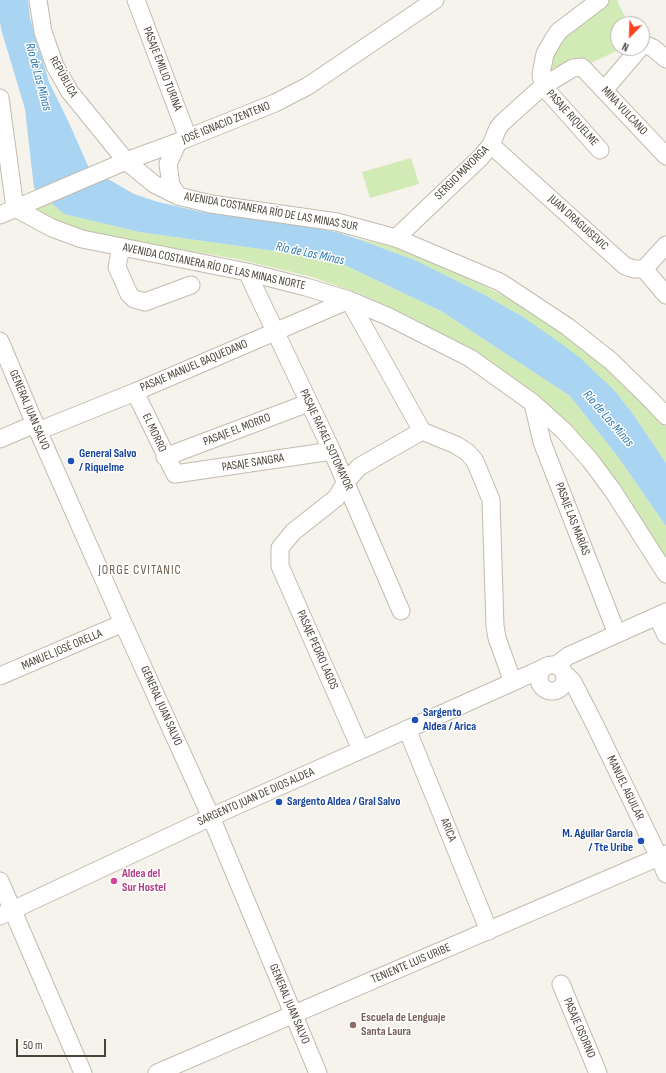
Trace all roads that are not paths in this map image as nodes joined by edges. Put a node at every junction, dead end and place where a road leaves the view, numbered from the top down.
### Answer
1 (38, 0) edge
2 (136, 0) edge
3 (435, 0) edge
4 (600, 0) edge
5 (650, 47) edge
6 (633, 56) edge
7 (666, 60) edge
8 (582, 67) joint
9 (543, 86) junction
10 (604, 90) junction
11 (0, 98) edge
12 (183, 140) junction
13 (491, 145) junction
14 (600, 150) dead end
15 (666, 156) edge
16 (119, 164) junction
17 (178, 196) junction
18 (15, 208) edge
19 (396, 238) junction
20 (666, 245) edge
21 (121, 247) junction
22 (644, 269) junction
23 (247, 272) junction
24 (191, 285) dead end
25 (666, 295) edge
26 (349, 300) junction
27 (275, 332) junction
28 (0, 341) edge
29 (135, 392) junction
30 (308, 403) junction
31 (533, 403) junction
32 (666, 416) edge
33 (37, 428) junction
34 (422, 431) junction
35 (0, 439) edge
36 (332, 451) junction
37 (165, 456) junction
38 (175, 474) joint
39 (346, 482) junction
40 (666, 574) edge
41 (401, 611) dead end
42 (661, 614) edge
43 (123, 624) junction
44 (617, 634) junction
45 (666, 635) edge
46 (555, 669) junction
47 (0, 676) edge
48 (514, 682) junction
49 (548, 690) junction
50 (594, 723) junction
51 (407, 729) junction
52 (361, 750) junction
53 (211, 817) junction
54 (662, 856) edge
55 (666, 874) edge
56 (0, 881) edge
57 (6, 914) edge
58 (488, 931) junction
59 (561, 984) dead end
60 (294, 1014) junction
61 (83, 1073) edge
62 (157, 1073) edge
63 (318, 1073) edge
64 (598, 1073) edge

1 - 16 street, REPÚBLICA
2 - 12 street, PASAJE EMILIO TURINA
3 - 12 street, JOSÉ IGNACIO ZENTENO
4 - 9 street
5 - 7 street
6 - 10 street
8 - 9 street, SERGIO MAYORGA
8 - 10 street, MINA VULCANO
9 - 13 street, SERGIO MAYORGA
9 - 14 street, PASAJE RIQUELME
10 - 15 street, MINA VULCANO
11 - 18 street
12 - 16 street, JOSÉ IGNACIO ZENTENO
12 - 17 street, AVENIDA COSTANERA RÍO DE LAS MINAS SUR
13 - 19 street, SERGIO MAYORGA
13 - 22 street, JUAN DRAGUISEVIC
16 - 17 street, AVENIDA COSTANERA RÍO DE LAS MINAS SUR
16 - 18 street, JOSÉ IGNACIO ZENTENO
17 - 19 street, AVENIDA COSTANERA RÍO DE LAS MINAS SUR
18 - 21 street, AVENIDA COSTANERA RÍO DE LAS MINAS NORTE
19 - 32 street, AVENIDA COSTANERA RÍO DE LAS MINAS SUR
20 - 22 street
21 - 23 street, AVENIDA COSTANERA RÍO DE LAS MINAS NORTE
21 - 24 street
22 - 25 street
23 - 26 street, AVENIDA COSTANERA RÍO DE LAS MINAS NORTE
23 - 27 street, PASAJE RAFAEL SOTOMAYOR
26 - 27 street, PASAJE MANUEL BAQUEDANO
26 - 31 street, AVENIDA COSTANERA RÍO DE LAS MINAS NORTE
26 - 34 street
27 - 29 street, PASAJE MANUEL BAQUEDANO
27 - 30 street, PASAJE RAFAEL SOTOMAYOR
28 - 33 street, GENERAL JUAN SALVO
29 - 33 street, PASAJE MANUEL BAQUEDANO
29 - 37 street, EL MORRO
30 - 36 street, PASAJE RAFAEL SOTOMAYOR
30 - 37 street, PASAJE EL MORRO
31 - 40 street, AVENIDA COSTANERA RÍO DE LAS MINAS NORTE
31 - 44 street, PASAJE LAS MARÍAS
33 - 35 street, PASAJE MANUEL BAQUEDANO
33 - 43 street, GENERAL JUAN SALVO
34 - 39 street
34 - 48 street
36 - 38 street, PASAJE SANGRA
36 - 39 street, PASAJE RAFAEL SOTOMAYOR
37 - 38 street, EL MORRO
39 - 41 street, PASAJE RAFAEL SOTOMAYOR
39 - 52 street, PASAJE PEDRO LAGOS
42 - 44 street, SARGENTO JUAN DE DIOS ALDEA
42 - 45 street
43 - 47 street, MANUEL JOSÉ ORELLA
43 - 53 street, GENERAL JUAN SALVO
44 - 46 street, SARGENTO JUAN DE DIOS ALDEA
46 - 48 street, SARGENTO JUAN DE DIOS ALDEA
46 - 49 street
46 - 49 street
46 - 50 street, MANUEL AGUILAR
48 - 49 street
48 - 51 street, SARGENTO JUAN DE DIOS ALDEA
49 - 50 street, MANUEL AGUILAR
50 - 54 street, MANUEL AGUILAR
51 - 52 street, SARGENTO JUAN DE DIOS ALDEA
51 - 58 street, ARICA
52 - 53 street, SARGENTO JUAN DE DIOS ALDEA
53 - 57 street, SARGENTO JUAN DE DIOS ALDEA
53 - 60 street, GENERAL JUAN SALVO
54 - 55 street, MANUEL AGUILAR
54 - 58 street, TENIENTE LUIS URIBE
56 - 57 street
57 - 61 street
58 - 60 street, TENIENTE LUIS URIBE
59 - 64 street, PASAJE OSORNO
60 - 62 street, TENIENTE LUIS URIBE
60 - 63 street, GENERAL JUAN SALVO

